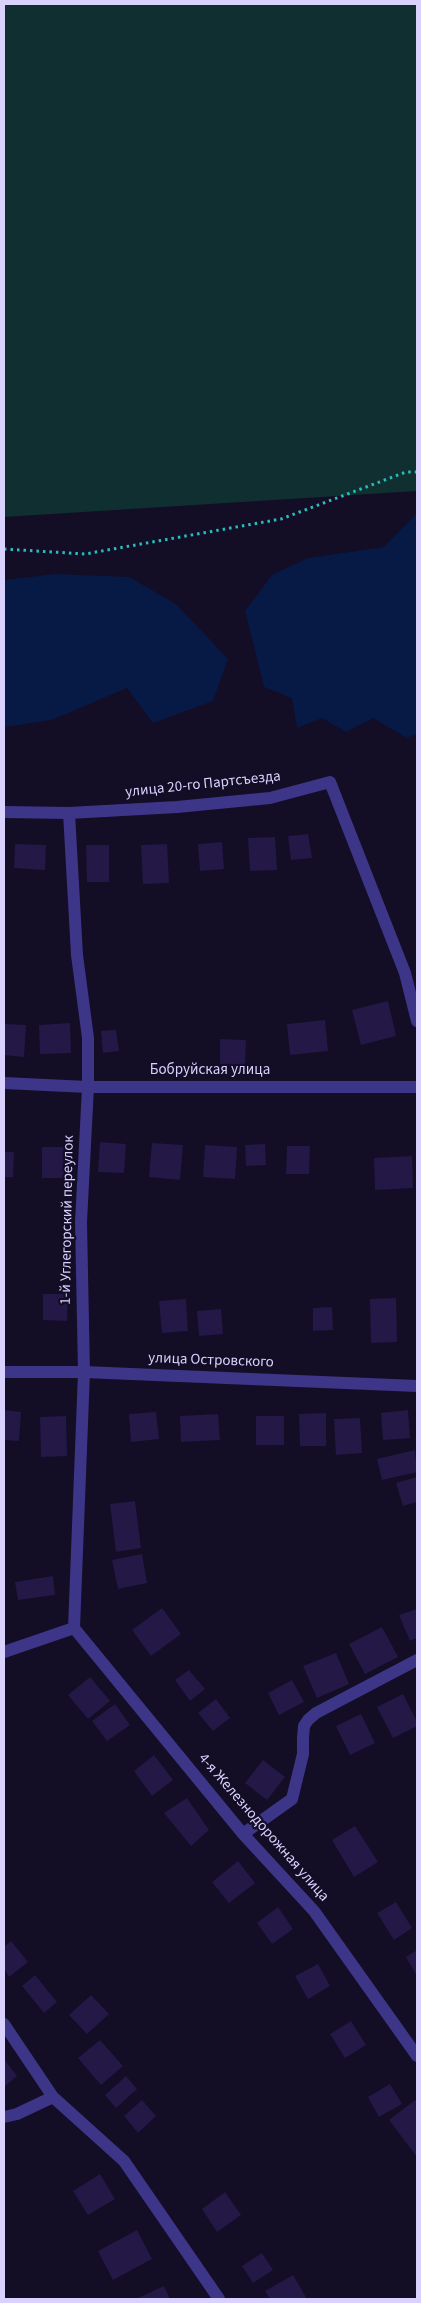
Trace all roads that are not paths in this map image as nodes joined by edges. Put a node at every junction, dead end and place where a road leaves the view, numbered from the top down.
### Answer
1 (4, 812) edge
2 (70, 813) junction
3 (417, 1021) edge
4 (4, 1083) edge
5 (88, 1087) junction
6 (417, 1087) edge
7 (4, 1372) edge
8 (84, 1372) junction
9 (417, 1386) edge
10 (74, 1628) junction
11 (4, 1652) edge
12 (417, 1660) edge
13 (243, 1834) junction
14 (4, 2024) edge
15 (417, 2056) edge
16 (53, 2097) junction
17 (4, 2117) edge
18 (219, 2299) edge

1 - 2 street, улица 20-го Партсъезда
2 - 3 street, улица 20-го Партсъезда
2 - 5 street, 1-й Углегорский переулок
4 - 5 street, Бобруйская улица
5 - 6 street, Бобруйская улица
5 - 8 street, 1-й Углегорский переулок
7 - 8 street, улица Островского
8 - 9 street, улица Островского
8 - 10 street, 1-й Углегорский переулок
10 - 11 street
10 - 13 street, 4-я Железнодорожная улица
12 - 13 street
13 - 15 street, 4-я Железнодорожная улица
14 - 16 street
16 - 17 street
16 - 18 street

